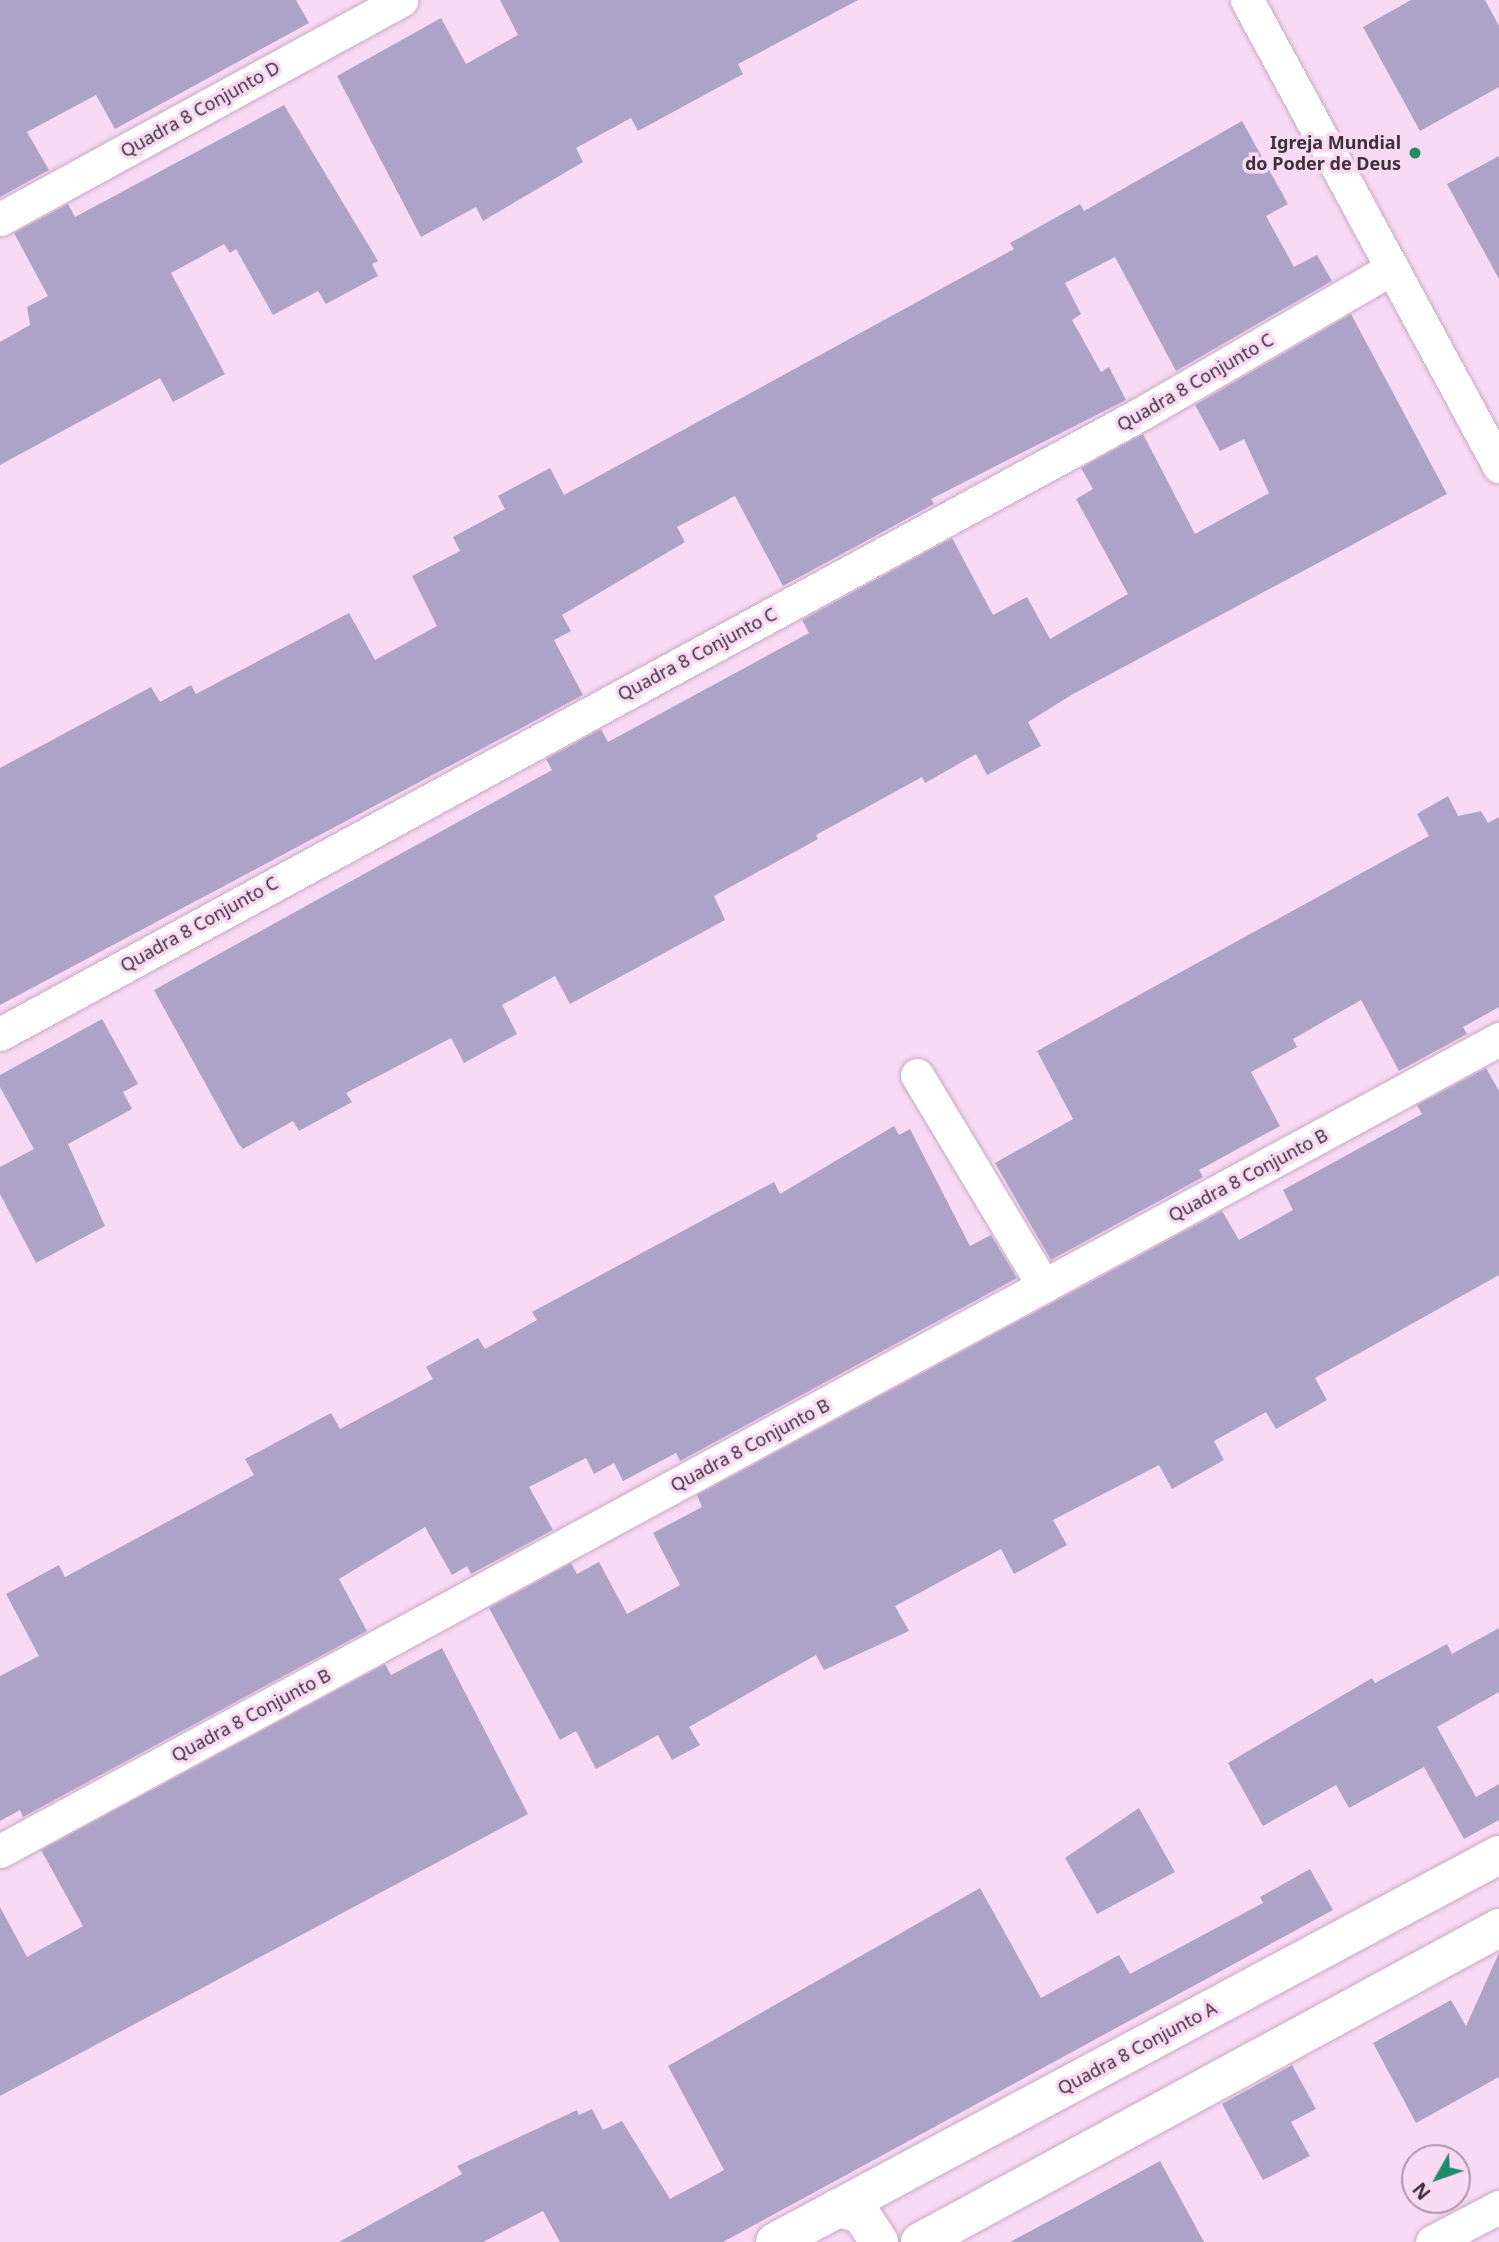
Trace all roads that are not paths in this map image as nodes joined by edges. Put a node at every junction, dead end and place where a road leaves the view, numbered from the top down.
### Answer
1 (401, 0) edge
2 (1247, 0) edge
3 (0, 219) edge
4 (1392, 268) junction
5 (1499, 466) edge
6 (0, 1034) edge
7 (1499, 1039) edge
8 (917, 1075) dead end
9 (1044, 1286) junction
10 (0, 1851) edge
11 (1499, 1855) edge
12 (1499, 1928) edge
13 (1499, 2207) edge
14 (838, 2208) junction
15 (775, 2242) edge
16 (879, 2242) edge
17 (920, 2242) edge
18 (1432, 2242) edge

1 - 3 street, Quadra 8 Conjunto D
2 - 4 street
4 - 5 street
4 - 6 street, Quadra 8 Conjunto C
7 - 9 street, Quadra 8 Conjunto B
8 - 9 street
9 - 10 street, Quadra 8 Conjunto B
11 - 14 street, Quadra 8 Conjunto A
12 - 17 street
13 - 18 street
14 - 15 street, Quadra 8 Conjunto A
14 - 16 street

